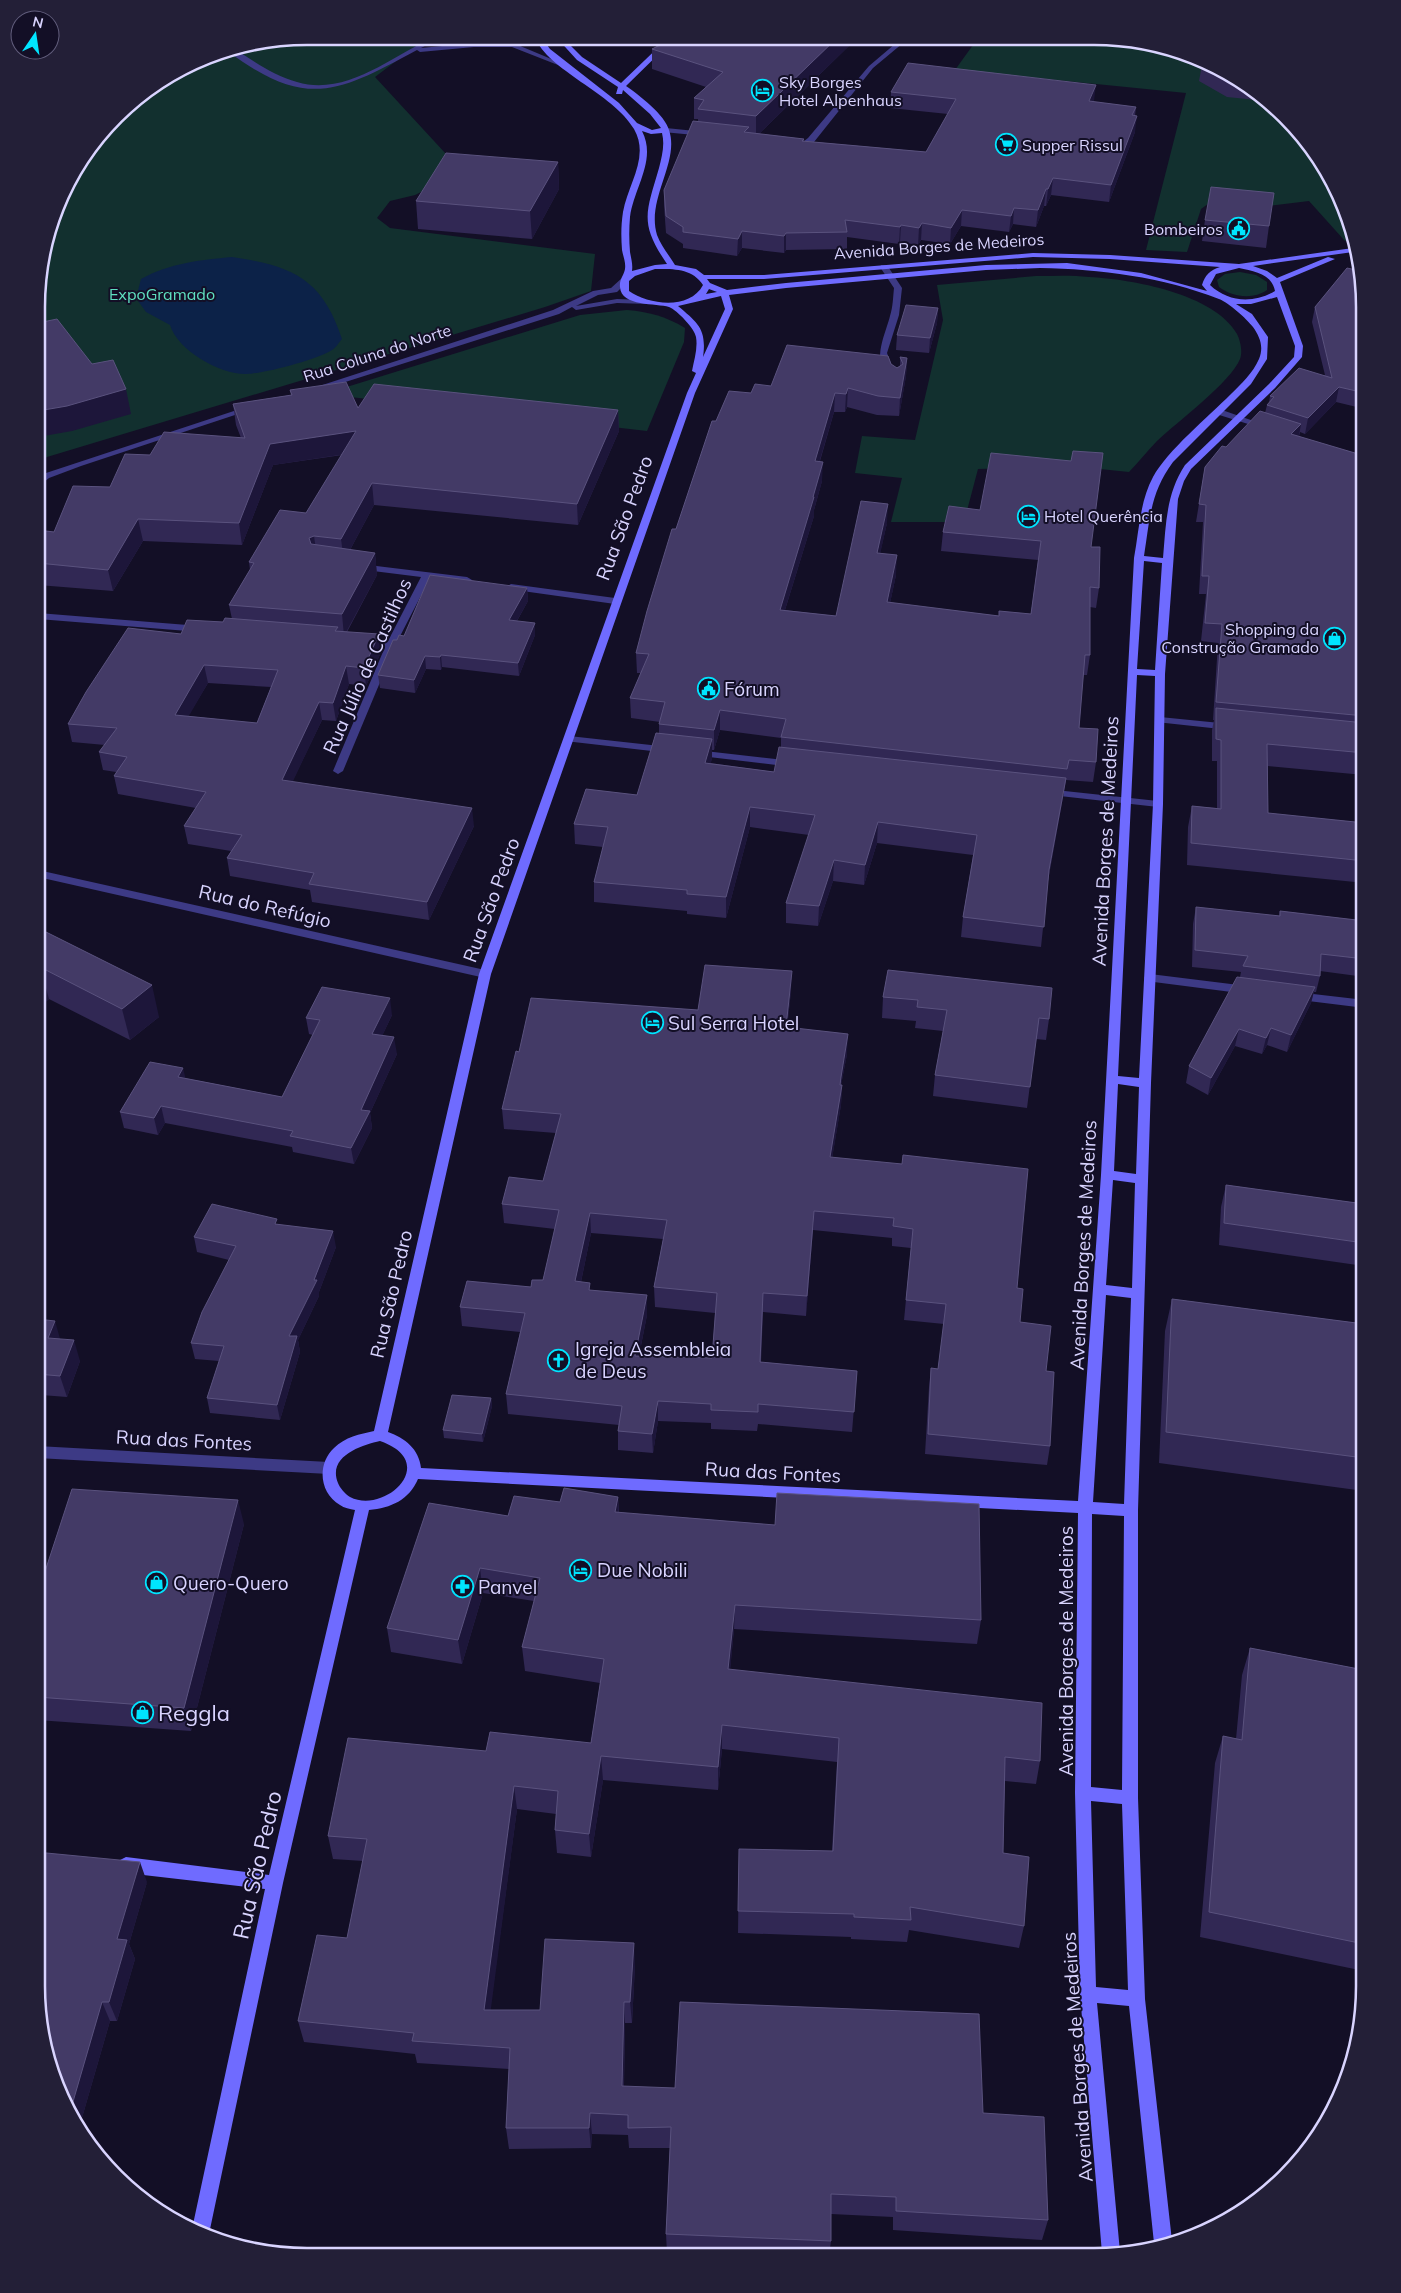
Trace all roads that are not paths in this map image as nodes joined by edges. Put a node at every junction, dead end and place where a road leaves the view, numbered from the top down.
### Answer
1 (422, 45) edge
2 (541, 45) edge
3 (564, 45) edge
4 (665, 45) edge
5 (898, 45) edge
6 (408, 52) junction
7 (238, 54) edge
8 (565, 66) junction
9 (622, 86) junction
10 (614, 102) junction
11 (634, 124) junction
12 (666, 130) junction
13 (714, 135) edge
14 (780, 143) edge
15 (1350, 250) edge
16 (1350, 251) edge
17 (1239, 266) junction
18 (673, 267) junction
19 (884, 267) junction
20 (702, 276) junction
21 (890, 277) junction
22 (625, 280) junction
23 (707, 285) junction
24 (770, 286) junction
25 (1278, 286) junction
26 (724, 292) junction
27 (1221, 298) junction
28 (694, 299) junction
29 (644, 302) junction
30 (672, 305) junction
31 (729, 309) junction
32 (556, 312) junction
33 (892, 375) edge
34 (303, 392) edge
35 (691, 393) junction
36 (256, 407) edge
37 (1219, 412) junction
38 (1238, 418) junction
39 (1274, 430) edge
40 (45, 477) edge
41 (1139, 558) junction
42 (1167, 561) junction
43 (354, 566) edge
44 (427, 575) junction
45 (477, 582) edge
46 (497, 584) edge
47 (616, 601) junction
48 (45, 617) edge
49 (215, 630) edge
50 (352, 641) edge
51 (391, 644) junction
52 (1132, 671) junction
53 (1160, 674) junction
54 (1160, 720) junction
55 (1238, 728) edge
56 (569, 739) junction
57 (804, 765) edge
58 (338, 771) dead end
59 (1039, 792) edge
60 (1127, 801) junction
61 (1158, 804) junction
62 (45, 875) edge
63 (485, 974) junction
64 (1150, 978) junction
65 (1257, 991) edge
66 (1286, 995) edge
67 (1356, 1003) edge
68 (1111, 1079) junction
69 (1144, 1084) junction
70 (1107, 1175) junction
71 (1142, 1179) junction
72 (1100, 1289) junction
73 (1138, 1294) junction
74 (380, 1435) junction
75 (45, 1452) edge
76 (328, 1468) junction
77 (413, 1473) junction
78 (363, 1506) junction
79 (1085, 1508) junction
80 (1131, 1510) junction
81 (1083, 1793) junction
82 (1130, 1798) junction
83 (113, 1864) edge
84 (275, 1883) junction
85 (1088, 1994) junction
86 (1137, 1999) junction
87 (202, 2226) edge
88 (1163, 2239) edge
89 (1110, 2247) edge

1 - 6 street
2 - 8 main road
3 - 9 main road
4 - 9 main road
5 - 14 street
6 - 7 street
6 - 8 street
8 - 10 main road
9 - 10 main road
9 - 12 main road
10 - 11 main road
11 - 12 main road
11 - 22 main road
12 - 13 street
12 - 18 main road
15 - 17 main road
16 - 25 main road
17 - 19 main road, Avenida Borges de Medeiros
17 - 25 main road
17 - 27 main road
18 - 20 main road, Avenida Borges de Medeiros
18 - 22 main road, Avenida Borges de Medeiros
19 - 20 main road, Avenida Borges de Medeiros
19 - 21 street
20 - 23 main road
21 - 24 main road, Avenida Borges de Medeiros
21 - 27 main road, Avenida Borges de Medeiros
21 - 33 street
22 - 29 main road
22 - 32 street, Rua Coluna do Norte
23 - 26 main road
23 - 28 main road
24 - 26 main road, Avenida Borges de Medeiros
24 - 31 main road
25 - 27 main road
25 - 38 main road
26 - 28 main road, Avenida Borges de Medeiros
26 - 31 main road
27 - 37 main road, Avenida Borges de Medeiros
28 - 30 main road, Avenida Borges de Medeiros
29 - 30 main road
29 - 32 street, Rua Coluna do Norte
30 - 35 main road, Rua São Pedro
31 - 35 main road, Rua São Pedro
32 - 34 street, Rua Coluna do Norte
35 - 47 main road, Rua São Pedro
36 - 40 street
37 - 38 street
37 - 41 main road, Avenida Borges de Medeiros
38 - 39 street
38 - 42 main road
41 - 42 main road
41 - 52 main road, Avenida Borges de Medeiros
42 - 53 main road
43 - 44 street
44 - 45 street
44 - 51 street, Rua Júlio de Castilhos
46 - 47 street
47 - 56 main road, Rua São Pedro
48 - 49 street
50 - 51 street
51 - 58 street, Rua Júlio de Castilhos
52 - 53 main road
52 - 60 main road, Avenida Borges de Medeiros
53 - 54 main road
54 - 55 street
54 - 61 main road
56 - 57 street
56 - 63 main road, Rua São Pedro
59 - 60 street
60 - 61 street
60 - 68 main road, Avenida Borges de Medeiros
61 - 64 main road
62 - 63 street, Rua do Refúgio
63 - 74 main road, Rua São Pedro
64 - 65 street
64 - 69 main road
66 - 67 street
68 - 69 main road
68 - 70 main road, Avenida Borges de Medeiros
69 - 71 main road
70 - 71 main road
70 - 72 main road, Avenida Borges de Medeiros
71 - 73 main road
72 - 73 main road
72 - 79 main road, Avenida Borges de Medeiros
73 - 80 main road
74 - 76 main road
74 - 77 main road
75 - 76 street, Rua das Fontes
76 - 78 main road
77 - 78 main road
77 - 79 main road, Rua das Fontes
78 - 84 main road, Rua São Pedro
79 - 80 main road, Rua das Fontes
79 - 81 main road, Avenida Borges de Medeiros
80 - 82 main road
81 - 82 main road
81 - 85 main road, Avenida Borges de Medeiros
82 - 86 main road
83 - 84 main road
84 - 87 main road, Rua São Pedro
85 - 86 main road
85 - 89 main road, Avenida Borges de Medeiros
86 - 88 main road

